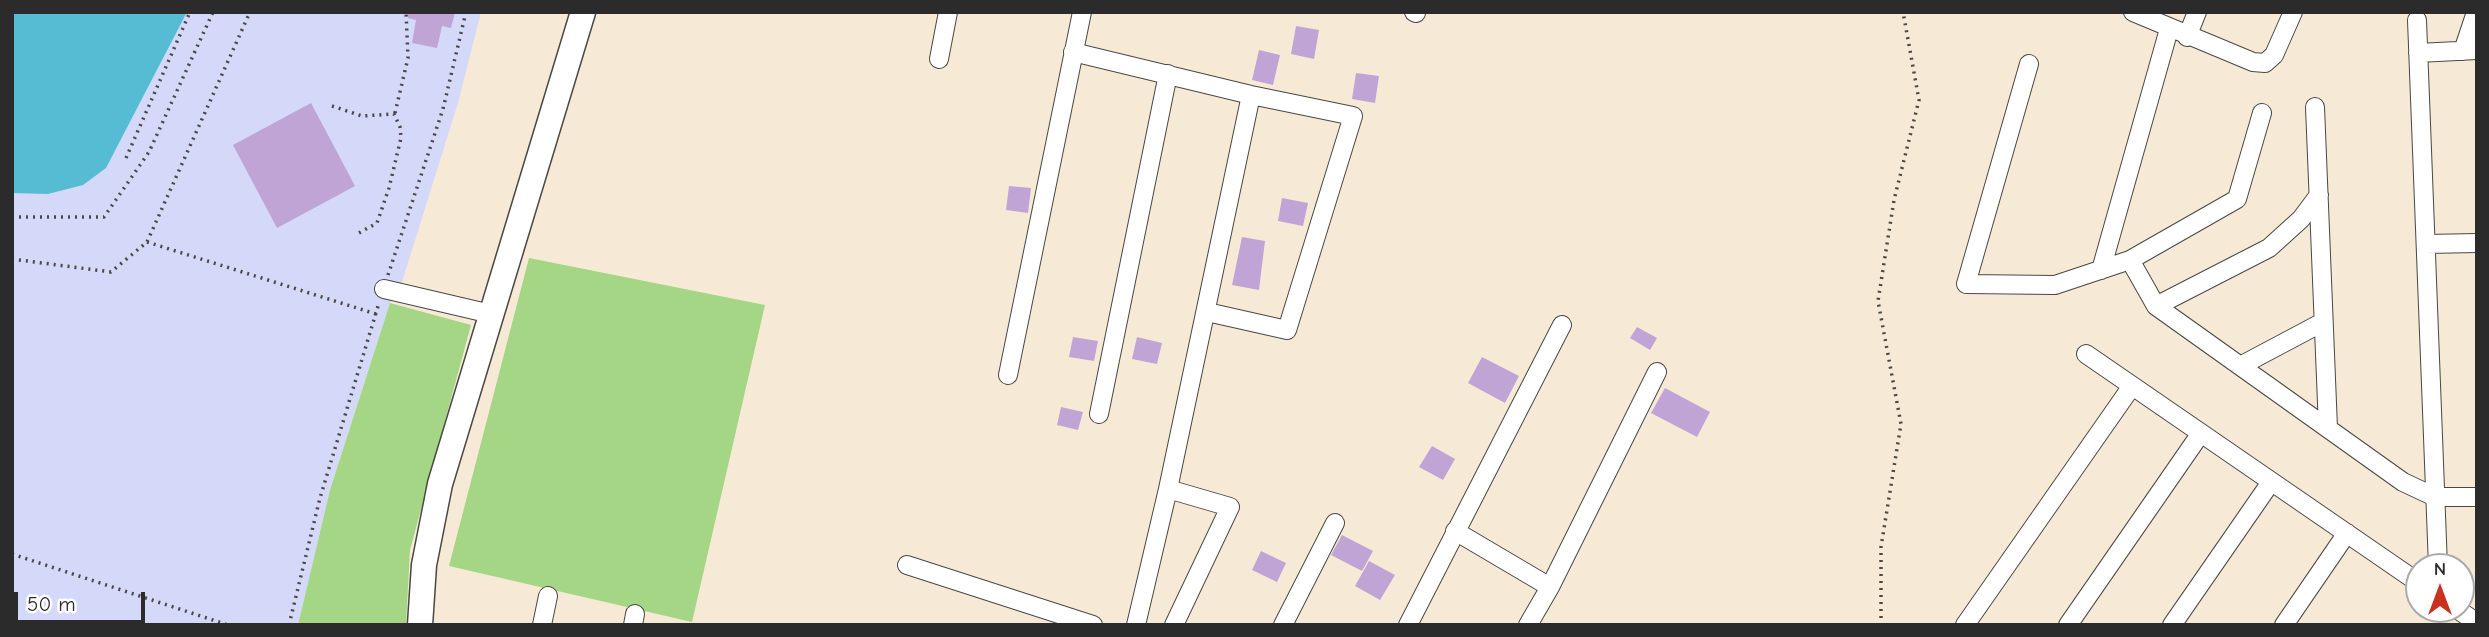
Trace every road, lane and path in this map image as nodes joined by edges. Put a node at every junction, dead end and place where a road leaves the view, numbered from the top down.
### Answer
1 (190, 12) edge
2 (213, 12) edge
3 (250, 12) edge
4 (406, 12) edge
5 (466, 12) edge
6 (583, 12) edge
7 (948, 12) edge
8 (1082, 12) edge
9 (1903, 12) edge
10 (2133, 12) edge
11 (2197, 12) edge
12 (2292, 12) edge
13 (2476, 12) edge
14 (2417, 20) dead end
15 (2169, 29) junction
16 (2187, 37) junction
17 (2470, 50) edge
18 (1073, 52) junction
19 (2418, 53) junction
20 (939, 59) dead end
21 (2029, 64) dead end
22 (1168, 74) junction
23 (1251, 95) junction
24 (332, 106) dead end
25 (2315, 107) dead end
26 (2262, 113) dead end
27 (394, 114) junction
28 (126, 158) dead end
29 (2319, 195) junction
30 (12, 217) edge
31 (357, 234) dead end
32 (148, 242) junction
33 (2477, 243) edge
34 (2426, 244) junction
35 (12, 259) edge
36 (2130, 260) junction
37 (2101, 270) junction
38 (384, 289) junction
39 (2157, 306) junction
40 (1207, 312) junction
41 (376, 314) junction
42 (491, 314) junction
43 (2323, 322) junction
44 (1562, 325) dead end
45 (2086, 354) dead end
46 (2242, 365) junction
47 (1657, 372) dead end
48 (1008, 375) dead end
49 (2132, 386) junction
50 (1100, 414) dead end
51 (2328, 428) junction
52 (2201, 433) junction
53 (2271, 481) junction
54 (1168, 489) junction
55 (2435, 497) junction
56 (2477, 497) edge
57 (1335, 523) dead end
58 (1455, 531) junction
59 (2347, 533) junction
60 (2437, 553) edge
61 (12, 554) edge
62 (907, 565) dead end
63 (2405, 573) edge
64 (1550, 587) junction
65 (548, 596) dead end
66 (228, 625) edge
67 (289, 625) edge
68 (420, 625) edge
69 (542, 625) edge
70 (1093, 625) edge
71 (1136, 625) edge
72 (1174, 625) edge
73 (1283, 625) edge
74 (1408, 625) edge
75 (1528, 625) edge
76 (1881, 625) edge
77 (1965, 625) edge
78 (2068, 625) edge
79 (2172, 625) edge
80 (2284, 625) edge

1 - 28 path
2 - 30 path
3 - 32 path
4 - 27 path
5 - 38 path
6 - 42 main road
7 - 20 street
8 - 18 street
9 - 76 path
10 - 15 street
11 - 16 street
12 - 16 street
13 - 17 street
14 - 19 street
15 - 16 street
15 - 37 street
17 - 19 street
18 - 22 street
18 - 48 street
19 - 34 street
21 - 37 street
22 - 23 street
22 - 50 street
23 - 40 street
23 - 40 street
24 - 27 path
25 - 29 street
26 - 36 street
27 - 31 path
29 - 39 street
29 - 43 street
32 - 35 path
32 - 41 path
33 - 34 street
34 - 55 street
36 - 37 street
36 - 39 street
38 - 41 path
38 - 42 street
39 - 46 street
40 - 54 street
41 - 67 path
42 - 68 main road
43 - 46 street
43 - 51 street
44 - 58 street
45 - 49 street
46 - 51 street
47 - 64 street
49 - 52 street
49 - 77 street
51 - 55 street
52 - 53 street
52 - 78 street
53 - 59 street
53 - 79 street
54 - 71 street
54 - 72 street
55 - 56 street
55 - 60 street
57 - 73 street
58 - 64 street
58 - 74 street
59 - 63 street
59 - 80 street
61 - 66 path
62 - 70 street
64 - 75 street
65 - 69 street

